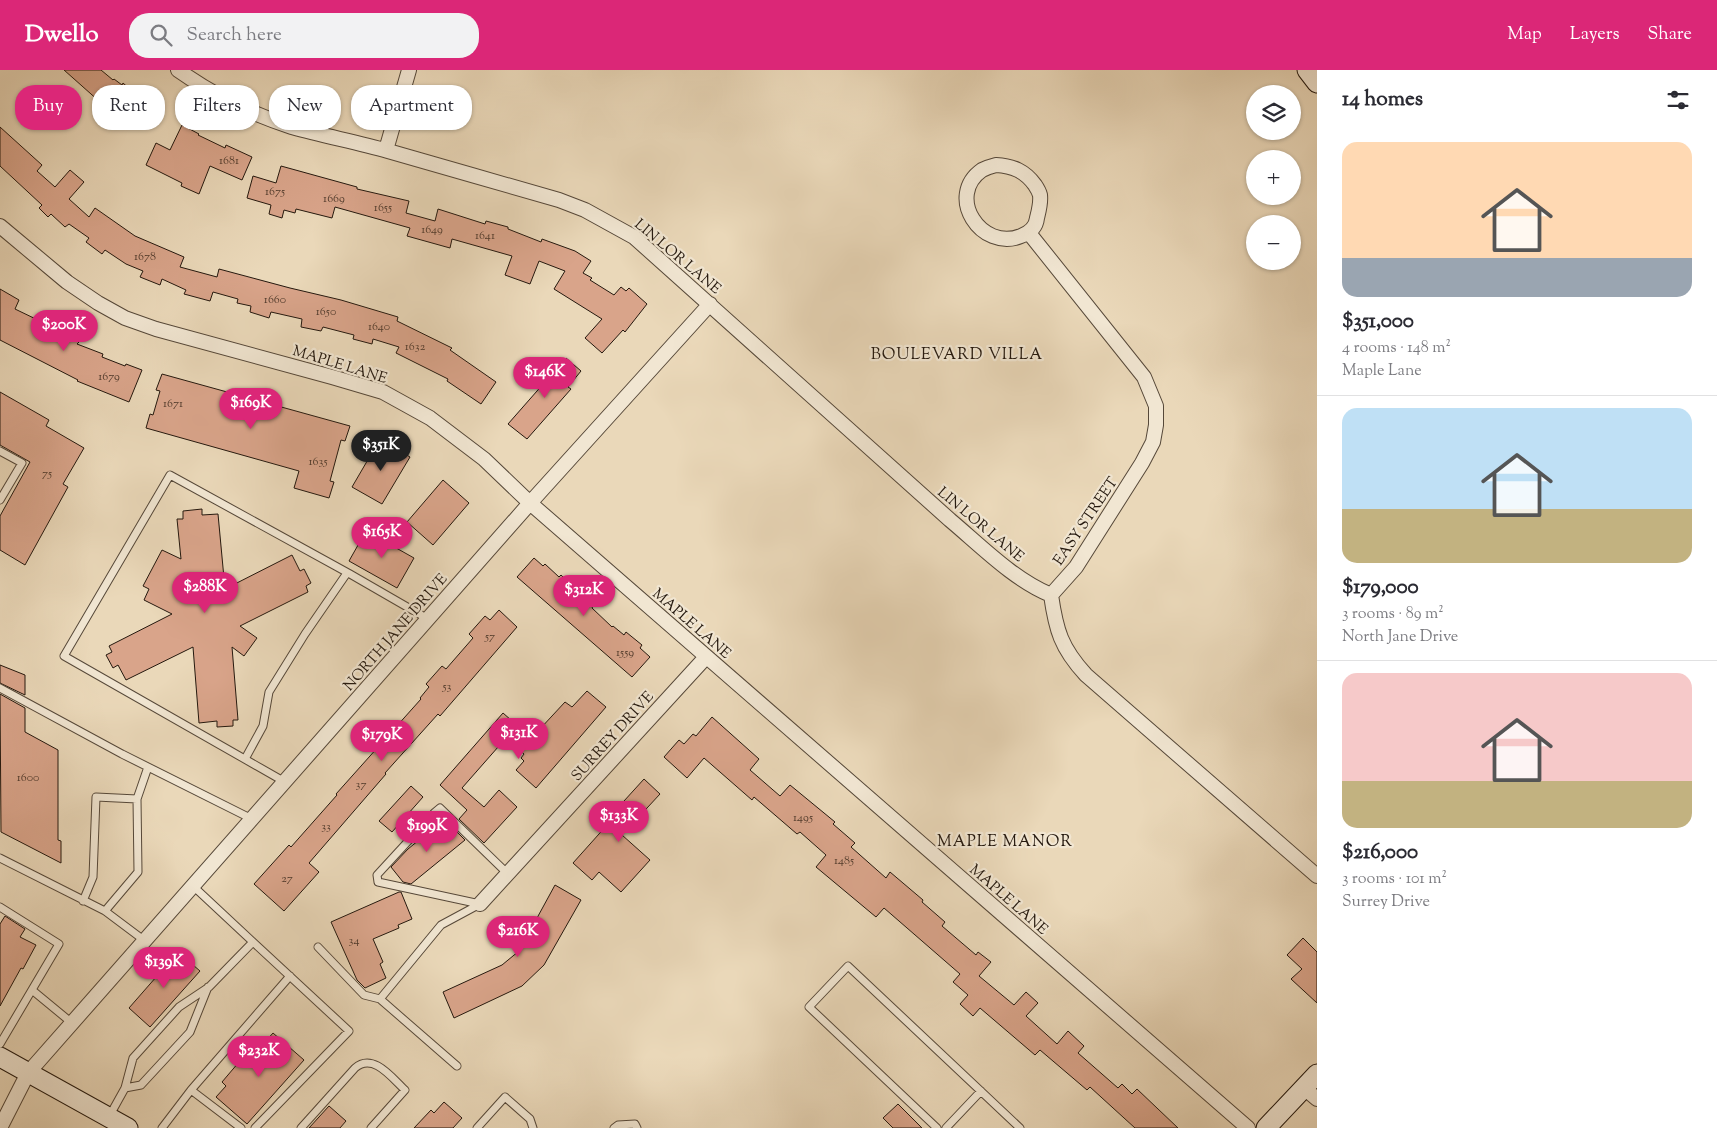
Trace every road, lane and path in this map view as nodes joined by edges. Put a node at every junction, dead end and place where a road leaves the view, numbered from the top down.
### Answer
1 (178, 70) edge
2 (409, 70) edge
3 (1307, 70) edge
4 (1317, 83) edge
5 (386, 150) junction
6 (0, 226) edge
7 (1029, 233) junction
8 (710, 304) junction
9 (0, 451) edge
10 (0, 500) edge
11 (530, 503) junction
12 (347, 573) junction
13 (1051, 595) junction
14 (428, 619) junction
15 (706, 656) junction
16 (0, 688) edge
17 (245, 759) junction
18 (148, 767) junction
19 (285, 782) junction
20 (137, 799) junction
21 (252, 819) junction
22 (0, 858) edge
23 (508, 874) junction
24 (1317, 876) edge
25 (193, 886) junction
26 (83, 901) junction
27 (480, 904) junction
28 (0, 907) edge
29 (105, 912) junction
30 (145, 941) junction
31 (253, 942) junction
32 (318, 947) dead end
33 (290, 976) junction
34 (208, 987) junction
35 (32, 990) junction
36 (380, 999) junction
37 (72, 1023) junction
38 (0, 1044) edge
39 (0, 1058) edge
40 (457, 1066) dead end
41 (28, 1073) junction
42 (1317, 1074) edge
43 (125, 1088) junction
44 (191, 1090) junction
45 (981, 1091) junction
46 (1310, 1094) edge
47 (108, 1117) junction
48 (0, 1128) edge
49 (128, 1128) edge
50 (162, 1128) edge
51 (241, 1128) edge
52 (255, 1128) edge
53 (301, 1128) edge
54 (371, 1128) edge
55 (477, 1128) edge
56 (533, 1128) edge
57 (614, 1128) edge
58 (637, 1128) edge
59 (937, 1128) edge
60 (946, 1128) edge
61 (1020, 1128) edge
62 (1248, 1128) edge
63 (1266, 1128) edge

1 - 5 street, LIN LOR LANE
2 - 5 street
3 - 4 main road
5 - 8 street, LIN LOR LANE
6 - 11 street, MAPLE LANE
7 - 7 street
7 - 13 street, EASY STREET
8 - 11 street, NORTH JANE DRIVE
8 - 13 street, LIN LOR LANE
9 - 10 lane
11 - 14 street, NORTH JANE DRIVE
11 - 15 street, MAPLE LANE
12 - 14 lane
12 - 17 lane
12 - 17 lane
13 - 24 street
14 - 19 street, NORTH JANE DRIVE
15 - 23 street, SURREY DRIVE
15 - 62 street, MAPLE LANE
16 - 18 lane
17 - 19 lane
18 - 20 lane
18 - 21 lane
19 - 21 street, NORTH JANE DRIVE
20 - 26 lane
20 - 29 lane
21 - 25 street, NORTH JANE DRIVE
22 - 26 lane
23 - 27 street, SURREY DRIVE
23 - 27 lane
25 - 30 street, NORTH JANE DRIVE
25 - 31 lane
26 - 29 lane
27 - 36 lane
28 - 35 lane
29 - 30 lane
30 - 37 street, NORTH JANE DRIVE
31 - 33 lane
31 - 34 lane
32 - 36 lane
33 - 44 lane
33 - 52 lane
34 - 43 lane
34 - 43 lane
35 - 37 lane
35 - 38 lane
36 - 40 lane
37 - 41 street, NORTH JANE DRIVE
39 - 41 main road
41 - 47 main road
41 - 48 street, NORTH JANE DRIVE
42 - 46 main road
43 - 47 lane
44 - 50 lane
44 - 51 lane
45 - 59 lane
45 - 60 lane
45 - 61 lane
46 - 63 main road
47 - 49 main road
53 - 54 lane
55 - 56 lane
57 - 58 lane

